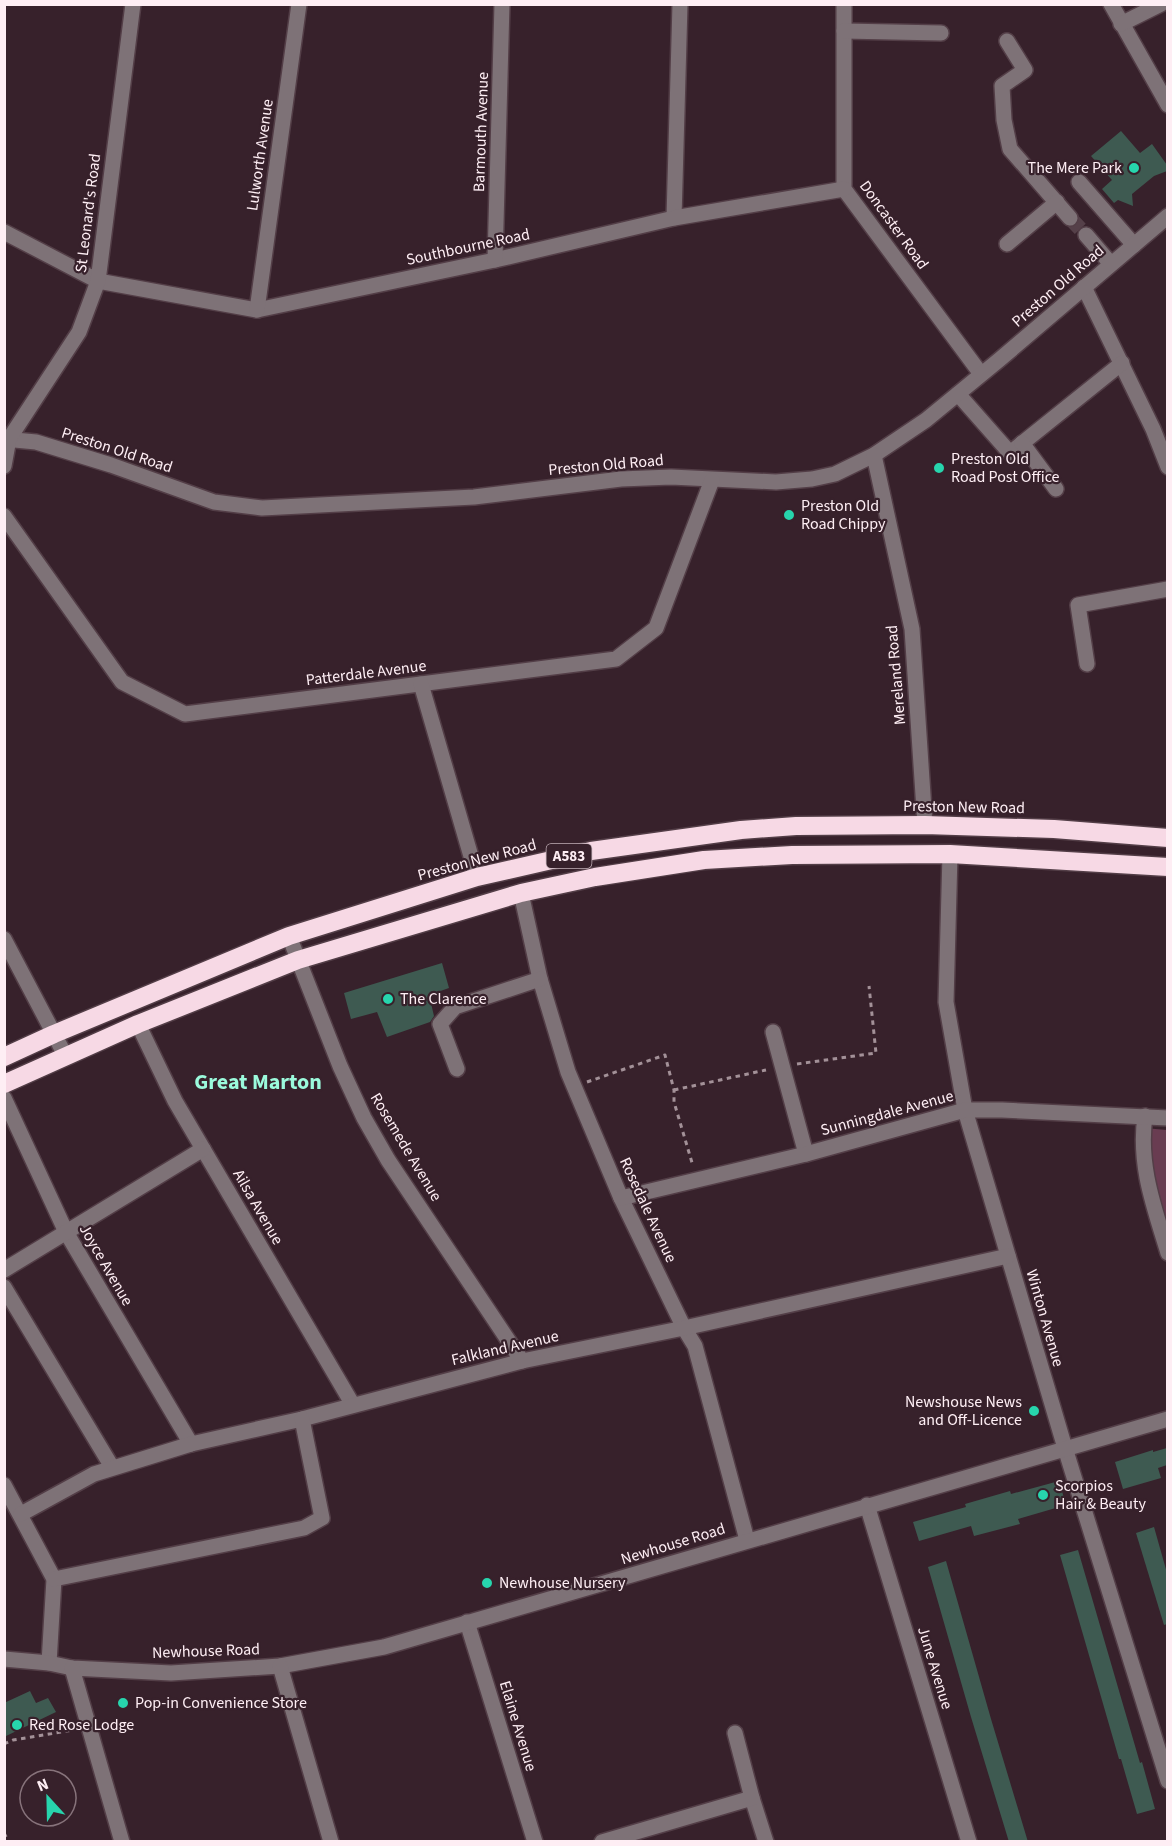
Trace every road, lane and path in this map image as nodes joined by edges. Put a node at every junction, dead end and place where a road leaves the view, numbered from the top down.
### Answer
1 (133, 4) edge
2 (299, 4) edge
3 (502, 4) edge
4 (680, 4) edge
5 (844, 4) edge
6 (1111, 4) edge
7 (1161, 4) edge
8 (1121, 24) junction
9 (844, 31) junction
10 (941, 33) dead end
11 (1007, 41) dead end
12 (1167, 105) edge
13 (1079, 182) dead end
14 (844, 189) junction
15 (1057, 202) junction
16 (1167, 216) edge
17 (674, 218) junction
18 (1070, 218) tunnel mouth
19 (4, 232) edge
20 (1086, 235) tunnel mouth
21 (1007, 244) dead end
22 (1134, 244) junction
23 (495, 261) junction
24 (1112, 264) junction
25 (98, 281) junction
26 (1084, 287) junction
27 (258, 310) junction
28 (1122, 363) junction
29 (981, 374) junction
30 (958, 394) junction
31 (1160, 427) edge
32 (7, 439) edge
33 (1022, 443) junction
34 (874, 455) junction
35 (4, 466) edge
36 (1167, 467) edge
37 (712, 480) junction
38 (1056, 489) dead end
39 (4, 516) edge
40 (1167, 589) edge
41 (1087, 664) dead end
42 (421, 684) junction
43 (924, 825) junction
44 (1167, 838) edge
45 (950, 854) junction
46 (1167, 867) edge
47 (477, 877) junction
48 (521, 893) junction
49 (290, 936) junction
50 (4, 939) edge
51 (298, 960) junction
52 (540, 979) junction
53 (869, 986) dead end
54 (138, 1024) junction
55 (773, 1032) dead end
56 (54, 1034) junction
57 (65, 1055) junction
58 (4, 1057) edge
59 (782, 1066) junction
60 (457, 1069) dead end
61 (4, 1084) edge
62 (574, 1086) junction
63 (674, 1090) junction
64 (4, 1098) edge
65 (965, 1110) junction
66 (1146, 1116) junction
67 (1167, 1118) edge
68 (203, 1149) junction
69 (806, 1154) junction
70 (697, 1180) junction
71 (621, 1198) junction
72 (66, 1232) junction
73 (1167, 1253) edge
74 (1008, 1256) junction
75 (4, 1270) edge
76 (4, 1287) edge
77 (684, 1328) junction
78 (522, 1361) junction
79 (353, 1405) junction
80 (302, 1419) junction
81 (1167, 1419) edge
82 (191, 1444) junction
83 (1065, 1448) junction
84 (112, 1467) junction
85 (5, 1485) edge
86 (867, 1505) junction
87 (21, 1514) junction
88 (747, 1540) junction
89 (54, 1579) junction
90 (466, 1622) junction
91 (4, 1659) edge
92 (49, 1663) junction
93 (280, 1666) junction
94 (72, 1668) junction
95 (89, 1728) junction
96 (735, 1732) dead end
97 (4, 1744) edge
98 (1167, 1781) edge
99 (752, 1798) junction
100 (4, 1833) edge
101 (9, 1842) edge
102 (122, 1842) edge
103 (331, 1842) edge
104 (535, 1842) edge
105 (602, 1842) edge
106 (766, 1842) edge
107 (969, 1842) edge

1 - 25 street, St Leonard's Road
2 - 27 street, Lulworth Avenue
3 - 23 street, Barmouth Avenue
4 - 17 street
5 - 9 street, Doncaster Road
6 - 8 street
7 - 8 street
8 - 12 street
9 - 10 street
9 - 14 street, Doncaster Road
11 - 15 street
13 - 22 street
14 - 17 street, Southbourne Road
14 - 29 street, Doncaster Road
15 - 18 street
15 - 21 street
16 - 22 street, Preston Old Road
17 - 23 street, Southbourne Road
19 - 25 street, Southbourne Road
20 - 24 street
22 - 24 street, Preston Old Road
23 - 27 street, Southbourne Road
24 - 26 street, Preston Old Road
25 - 27 street, Southbourne Road
25 - 32 street, St Leonard's Road
26 - 28 street
26 - 29 street, Preston Old Road
28 - 31 street
28 - 33 street
29 - 30 street, Preston Old Road
30 - 33 street
30 - 34 street, Preston Old Road
31 - 36 street
32 - 35 street
32 - 37 street, Preston Old Road
33 - 38 street
34 - 37 street, Preston Old Road
34 - 43 street, Mereland Road
37 - 42 street, Patterdale Avenue
39 - 42 street, Patterdale Avenue
40 - 41 street
42 - 47 street
43 - 44 highway, Preston New Road / A583
43 - 47 highway, Preston New Road / A583
45 - 46 highway, A583
45 - 48 highway, A583
45 - 65 street, Winton Avenue
47 - 49 highway, Preston New Road / A583
48 - 51 highway, A583
48 - 52 street, Rosedale Avenue
49 - 51 street, Rosemede Avenue
49 - 56 highway, Preston New Road / A583
50 - 56 street
51 - 54 highway, A583
51 - 78 street, Rosemede Avenue
52 - 60 street
52 - 62 street, Rosedale Avenue
53 - 59 path
54 - 57 highway, A583
54 - 68 street, Ailsa Avenue
55 - 59 street
56 - 57 street
56 - 58 highway, Preston New Road / A583
57 - 61 highway, A583
59 - 63 path
59 - 69 street
62 - 63 path
62 - 71 street, Rosedale Avenue
63 - 70 path
64 - 72 street, Joyce Avenue
65 - 66 street, Sunningdale Avenue
65 - 69 street, Sunningdale Avenue
65 - 74 street, Winton Avenue
66 - 67 street, Sunningdale Avenue
66 - 73 street
68 - 72 street
68 - 79 street, Ailsa Avenue
69 - 70 street, Sunningdale Avenue
70 - 71 street, Sunningdale Avenue
71 - 77 street, Rosedale Avenue
72 - 75 street
72 - 82 street, Joyce Avenue
74 - 77 street, Falkland Avenue
74 - 83 street, Winton Avenue
76 - 84 street
77 - 78 street, Falkland Avenue
77 - 88 street, Rosedale Avenue
78 - 79 street, Falkland Avenue
79 - 80 street, Falkland Avenue
80 - 82 street, Falkland Avenue
80 - 89 street
81 - 83 street, Newhouse Road
82 - 84 street, Falkland Avenue
83 - 86 street, Newhouse Road
83 - 98 street, Winton Avenue
84 - 87 street, Falkland Avenue
85 - 87 street
86 - 88 street, Newhouse Road
86 - 107 street, June Avenue
87 - 89 street
88 - 90 street, Newhouse Road
89 - 92 street
90 - 93 street, Newhouse Road
90 - 104 street, Elaine Avenue
91 - 92 street, Newhouse Road
92 - 94 street, Newhouse Road
93 - 94 street, Newhouse Road
93 - 103 street
94 - 95 street
95 - 97 path
95 - 102 street
96 - 99 street
99 - 105 street
99 - 106 street
100 - 101 path

